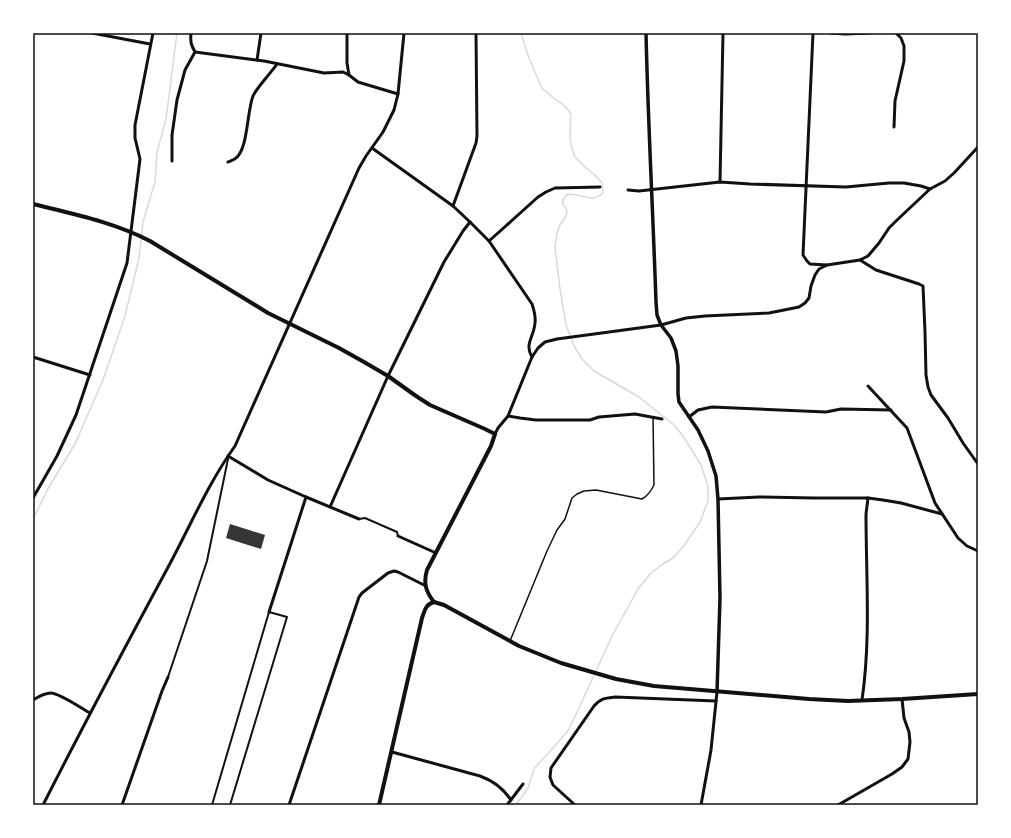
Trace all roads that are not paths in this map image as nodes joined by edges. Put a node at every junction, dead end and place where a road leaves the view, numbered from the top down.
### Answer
1 (92, 33) edge
2 (153, 33) edge
3 (192, 33) edge
4 (261, 33) edge
5 (347, 33) edge
6 (404, 33) edge
7 (476, 33) edge
8 (646, 33) edge
9 (723, 33) edge
10 (813, 33) edge
11 (830, 33) edge
12 (870, 33) edge
13 (896, 33) edge
14 (150, 44) junction
15 (194, 52) junction
16 (258, 60) junction
17 (277, 64) junction
18 (349, 75) junction
19 (398, 94) junction
20 (894, 127) dead end
21 (978, 147) edge
22 (372, 148) junction
23 (172, 161) dead end
24 (228, 162) dead end
25 (720, 182) junction
26 (806, 186) junction
27 (600, 187) dead end
28 (930, 189) junction
29 (628, 190) dead end
30 (652, 190) junction
31 (33, 204) edge
32 (453, 206) junction
33 (470, 222) junction
34 (132, 232) junction
35 (489, 240) junction
36 (860, 260) junction
37 (827, 265) junction
38 (289, 324) junction
39 (661, 325) junction
40 (33, 357) edge
41 (532, 357) junction
42 (90, 375) junction
43 (388, 376) junction
44 (868, 386) dead end
45 (891, 410) junction
46 (508, 416) junction
47 (653, 417) junction
48 (689, 417) junction
49 (662, 419) dead end
50 (495, 434) junction
51 (228, 456) junction
52 (978, 464) edge
53 (306, 497) junction
54 (33, 498) edge
55 (868, 498) junction
56 (718, 499) junction
57 (330, 507) junction
58 (942, 514) junction
59 (359, 519) joint
60 (398, 536) joint
61 (978, 551) edge
62 (436, 553) junction
63 (426, 586) junction
64 (434, 602) junction
65 (268, 612) junction
66 (510, 641) junction
67 (168, 677) joint
68 (717, 692) junction
69 (978, 694) edge
70 (902, 699) junction
71 (33, 700) edge
72 (862, 700) junction
73 (716, 701) junction
74 (90, 713) junction
75 (392, 752) junction
76 (523, 784) dead end
77 (511, 800) junction
78 (43, 805) edge
79 (122, 805) edge
80 (212, 805) edge
81 (230, 805) edge
82 (289, 805) edge
83 (379, 805) edge
84 (507, 805) edge
85 (574, 805) edge
86 (701, 805) edge
87 (838, 805) edge

1 - 14 street
2 - 14 street
3 - 15 street
4 - 16 street
5 - 18 street
6 - 19 street
7 - 32 street
8 - 30 street
9 - 25 street
10 - 26 street
11 - 12 street
13 - 20 street
14 - 34 street
15 - 16 street
15 - 23 street
16 - 17 street
17 - 18 street
17 - 24 street
18 - 19 street
19 - 22 street
21 - 28 street
22 - 32 street
22 - 38 street
25 - 26 street
25 - 30 street
26 - 28 street
26 - 37 street
27 - 35 street
28 - 36 street
29 - 30 street
30 - 39 street
31 - 34 main road
32 - 33 street
33 - 35 street
33 - 43 street
34 - 38 main road
34 - 42 street
35 - 41 street
36 - 37 street
36 - 52 street
37 - 39 street
38 - 43 main road
38 - 51 street
39 - 41 street
39 - 48 street
40 - 42 street
41 - 46 street
42 - 54 street
43 - 50 main road
43 - 57 street
44 - 45 street
45 - 48 street
45 - 58 street
46 - 47 street
46 - 50 street
47 - 49 street
47 - 66 lane
48 - 56 street
50 - 62 main road
51 - 53 street
51 - 67 street
51 - 74 street
53 - 57 street
53 - 65 street
55 - 56 street
55 - 58 street
55 - 72 street
56 - 68 street
57 - 59 street
58 - 61 street
59 - 60 street
60 - 62 street
62 - 63 main road
63 - 64 main road
63 - 82 street
64 - 66 main road
64 - 75 main road
65 - 80 street
65 - 81 street
66 - 68 main road
67 - 79 street
68 - 72 main road
68 - 73 street
69 - 70 main road
70 - 72 main road
70 - 87 street
71 - 74 street
73 - 85 street
73 - 86 street
74 - 78 street
75 - 77 street
75 - 83 main road
76 - 77 street
77 - 84 street

